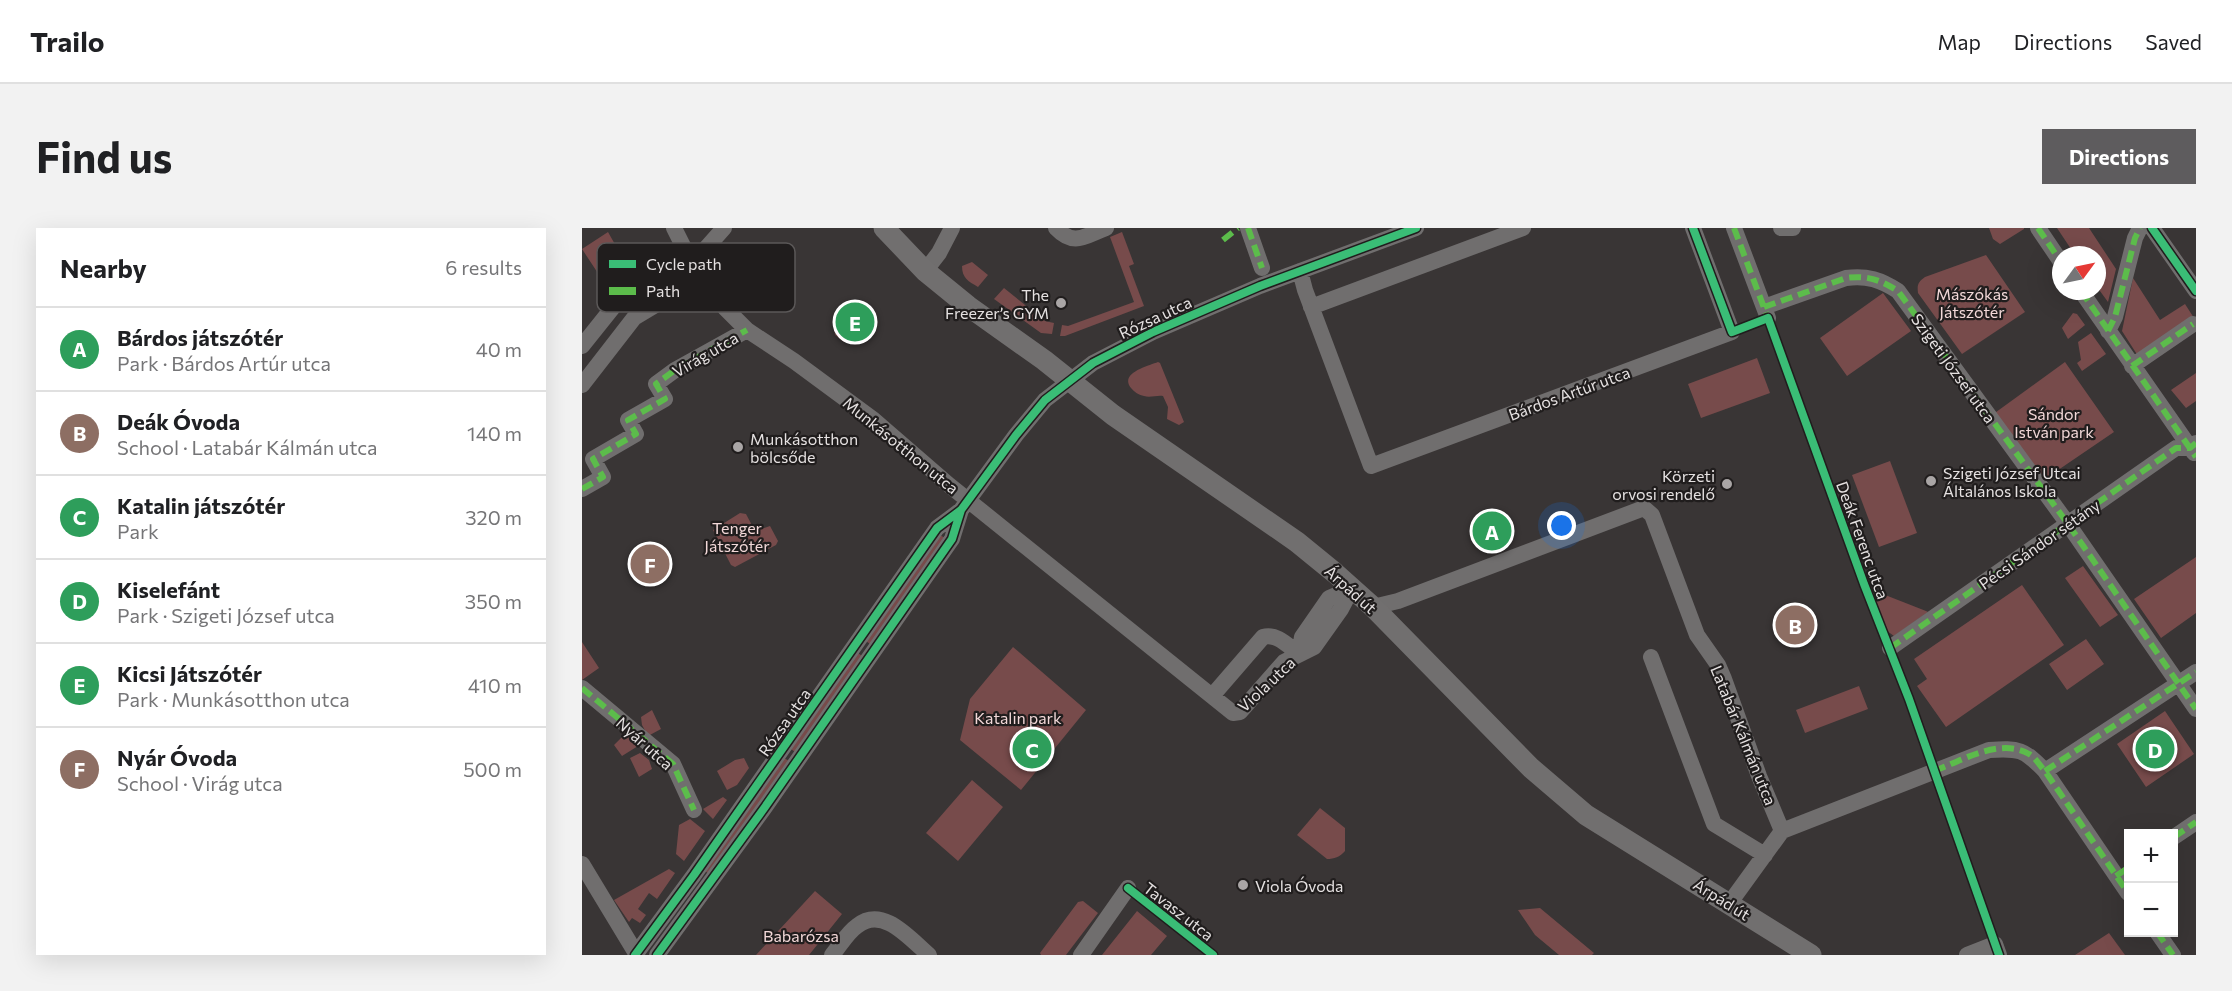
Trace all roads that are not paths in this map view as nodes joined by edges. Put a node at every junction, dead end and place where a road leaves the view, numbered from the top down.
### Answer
1 (674, 228) edge
2 (724, 228) edge
3 (884, 228) edge
4 (952, 228) edge
5 (1056, 228) edge
6 (1106, 228) edge
7 (1248, 228) edge
8 (1416, 228) edge
9 (1523, 228) edge
10 (1693, 228) edge
11 (1734, 228) edge
12 (1781, 228) edge
13 (1793, 228) edge
14 (2038, 228) edge
15 (2140, 228) edge
16 (2152, 228) edge
17 (682, 243) edge
18 (711, 243) edge
19 (2052, 249) edge
20 (1262, 268) dead end
21 (925, 271) junction
22 (1300, 271) junction
23 (2196, 291) edge
24 (2087, 300) edge
25 (1311, 307) junction
26 (609, 312) edge
27 (644, 312) edge
28 (729, 312) edge
29 (2193, 324) dead end
30 (747, 330) junction
31 (2108, 331) junction
32 (582, 346) edge
33 (2132, 366) junction
34 (1068, 381) junction
35 (582, 385) edge
36 (2194, 449) edge
37 (582, 489) edge
38 (965, 505) junction
39 (2068, 524) junction
40 (1352, 588) junction
41 (1373, 607) junction
42 (1890, 648) dead end
43 (1296, 652) junction
44 (1651, 657) dead end
45 (2196, 672) edge
46 (2179, 684) junction
47 (582, 688) edge
48 (1212, 696) junction
49 (2196, 709) edge
50 (1233, 713) joint
51 (2045, 771) junction
52 (694, 810) dead end
53 (2196, 822) edge
54 (1782, 831) junction
55 (2178, 834) edge
56 (1764, 855) junction
57 (583, 867) edge
58 (2122, 872) edge
59 (1128, 888) dead end
60 (1729, 904) junction
61 (2160, 937) edge
62 (636, 955) edge
63 (657, 955) edge
64 (832, 955) edge
65 (929, 955) edge
66 (1081, 955) edge
67 (1811, 955) edge
68 (1967, 955) edge
69 (1999, 955) edge
70 (2173, 955) edge

1 - 17 street, Munkásotthon utca
2 - 18 street
3 - 21 main road, Árpád út
4 - 21 street
5 - 6 street
7 - 20 street
8 - 22 street, Rózsa utca
9 - 25 street
10 - 25 street, Bárdos Artúr utca
11 - 39 street, Szigeti József utca
12 - 13 street
14 - 19 street
15 - 31 street
16 - 23 street
21 - 34 main road, Árpád út
22 - 25 street
22 - 34 street, Rózsa utca
24 - 31 street
26 - 32 street
27 - 35 street
28 - 30 street, Munkásotthon utca
29 - 33 street
30 - 37 street, Virág utca
30 - 38 street, Munkásotthon utca
31 - 33 street
33 - 36 street
34 - 38 street, Rózsa utca
34 - 40 main road, Árpád út
36 - 39 street, Pécsi Sándor sétány
38 - 48 street, Munkásotthon utca
38 - 62 street, Rózsa utca
38 - 63 street, Rózsa utca
39 - 42 street, Pécsi Sándor sétány
39 - 46 street, Szigeti József utca
40 - 41 main road, Árpád út
40 - 43 street, Viola utca
41 - 54 street, Latabár Kálmán utca
41 - 60 main road, Árpád út
43 - 48 street, Viola utca
43 - 50 street, Viola utca
44 - 56 street
45 - 46 street
46 - 49 street, Szigeti József utca
46 - 51 street
47 - 52 street, Nyár utca
48 - 50 street, Munkásotthon utca
51 - 54 street
51 - 58 street
53 - 55 street
54 - 56 street
56 - 60 street
57 - 62 street
59 - 66 street
60 - 67 main road, Árpád út
61 - 70 street
64 - 65 street
68 - 69 street

